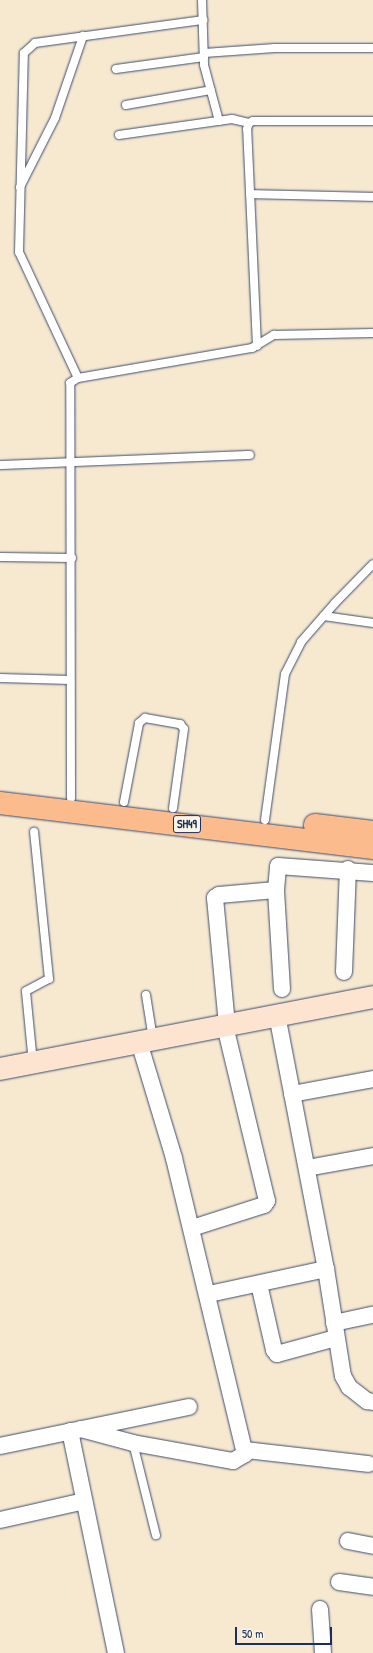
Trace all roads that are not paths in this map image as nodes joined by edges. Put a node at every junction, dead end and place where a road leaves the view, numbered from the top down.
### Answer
1 (202, 0) edge
2 (203, 20) junction
3 (83, 36) junction
4 (373, 48) edge
5 (204, 55) junction
6 (116, 69) dead end
7 (211, 90) junction
8 (126, 105) dead end
9 (219, 120) junction
10 (373, 121) edge
11 (249, 124) junction
12 (119, 135) dead end
13 (19, 189) junction
14 (250, 194) junction
15 (373, 197) edge
16 (373, 333) edge
17 (257, 346) junction
18 (78, 378) junction
19 (250, 455) dead end
20 (72, 462) junction
21 (0, 465) edge
22 (0, 557) edge
23 (72, 558) junction
24 (373, 564) edge
25 (324, 616) junction
26 (373, 623) edge
27 (0, 678) edge
28 (70, 680) junction
29 (0, 788) edge
30 (71, 798) junction
31 (124, 802) junction
32 (0, 803) edge
33 (173, 808) junction
34 (265, 820) junction
35 (34, 832) dead end
36 (373, 832) edge
37 (373, 848) edge
38 (348, 869) junction
39 (373, 873) edge
40 (276, 890) junction
41 (344, 972) dead end
42 (282, 989) dead end
43 (146, 995) dead end
44 (373, 997) edge
45 (277, 1016) junction
46 (226, 1025) junction
47 (146, 1041) junction
48 (33, 1063) junction
49 (0, 1069) edge
50 (373, 1079) edge
51 (292, 1094) junction
52 (373, 1156) edge
53 (307, 1168) junction
54 (192, 1228) junction
55 (326, 1269) junction
56 (259, 1284) junction
57 (209, 1294) junction
58 (373, 1315) edge
59 (335, 1331) junction
60 (373, 1402) edge
61 (189, 1407) dead end
62 (75, 1430) junction
63 (133, 1443) junction
64 (0, 1446) edge
65 (246, 1450) junction
66 (368, 1464) dead end
67 (84, 1501) junction
68 (0, 1520) edge
69 (156, 1535) dead end
70 (348, 1541) dead end
71 (373, 1546) edge
72 (339, 1582) dead end
73 (373, 1587) edge
74 (320, 1609) dead end
75 (116, 1653) edge
76 (323, 1653) edge

1 - 2 lane
2 - 3 lane
2 - 5 lane
3 - 13 lane
3 - 13 lane
4 - 5 lane
5 - 6 lane
5 - 7 lane
7 - 8 lane
7 - 9 lane
9 - 11 lane
9 - 12 lane
10 - 11 lane
11 - 14 lane
13 - 18 lane
14 - 15 lane
14 - 17 lane
16 - 17 lane
17 - 18 lane
18 - 20 lane
19 - 20 lane
20 - 21 lane
20 - 23 lane
22 - 23 lane
23 - 28 lane
24 - 25 lane
25 - 26 lane
25 - 34 lane
27 - 28 lane
28 - 30 lane
29 - 30 main road, SH49
30 - 31 main road, SH49
31 - 33 main road, SH49
31 - 33 lane
32 - 37 main road, SH49
33 - 34 main road, SH49
34 - 36 main road, SH49
35 - 48 lane
38 - 39 street
38 - 40 street
38 - 41 street
40 - 42 street
40 - 46 street
43 - 47 lane
44 - 45 street
45 - 46 street
45 - 51 street
46 - 47 street
46 - 54 street
47 - 48 street
47 - 54 street
48 - 49 street
50 - 51 street
51 - 53 street
52 - 53 street
53 - 55 street
54 - 57 street
55 - 56 street
55 - 59 street
56 - 57 street
56 - 59 street
57 - 65 street
58 - 59 street
59 - 60 street
61 - 62 street
62 - 63 street
62 - 64 street
62 - 67 street
63 - 65 street
63 - 69 lane
65 - 66 street
67 - 68 street
67 - 75 street
70 - 71 street
72 - 73 street
74 - 76 street

